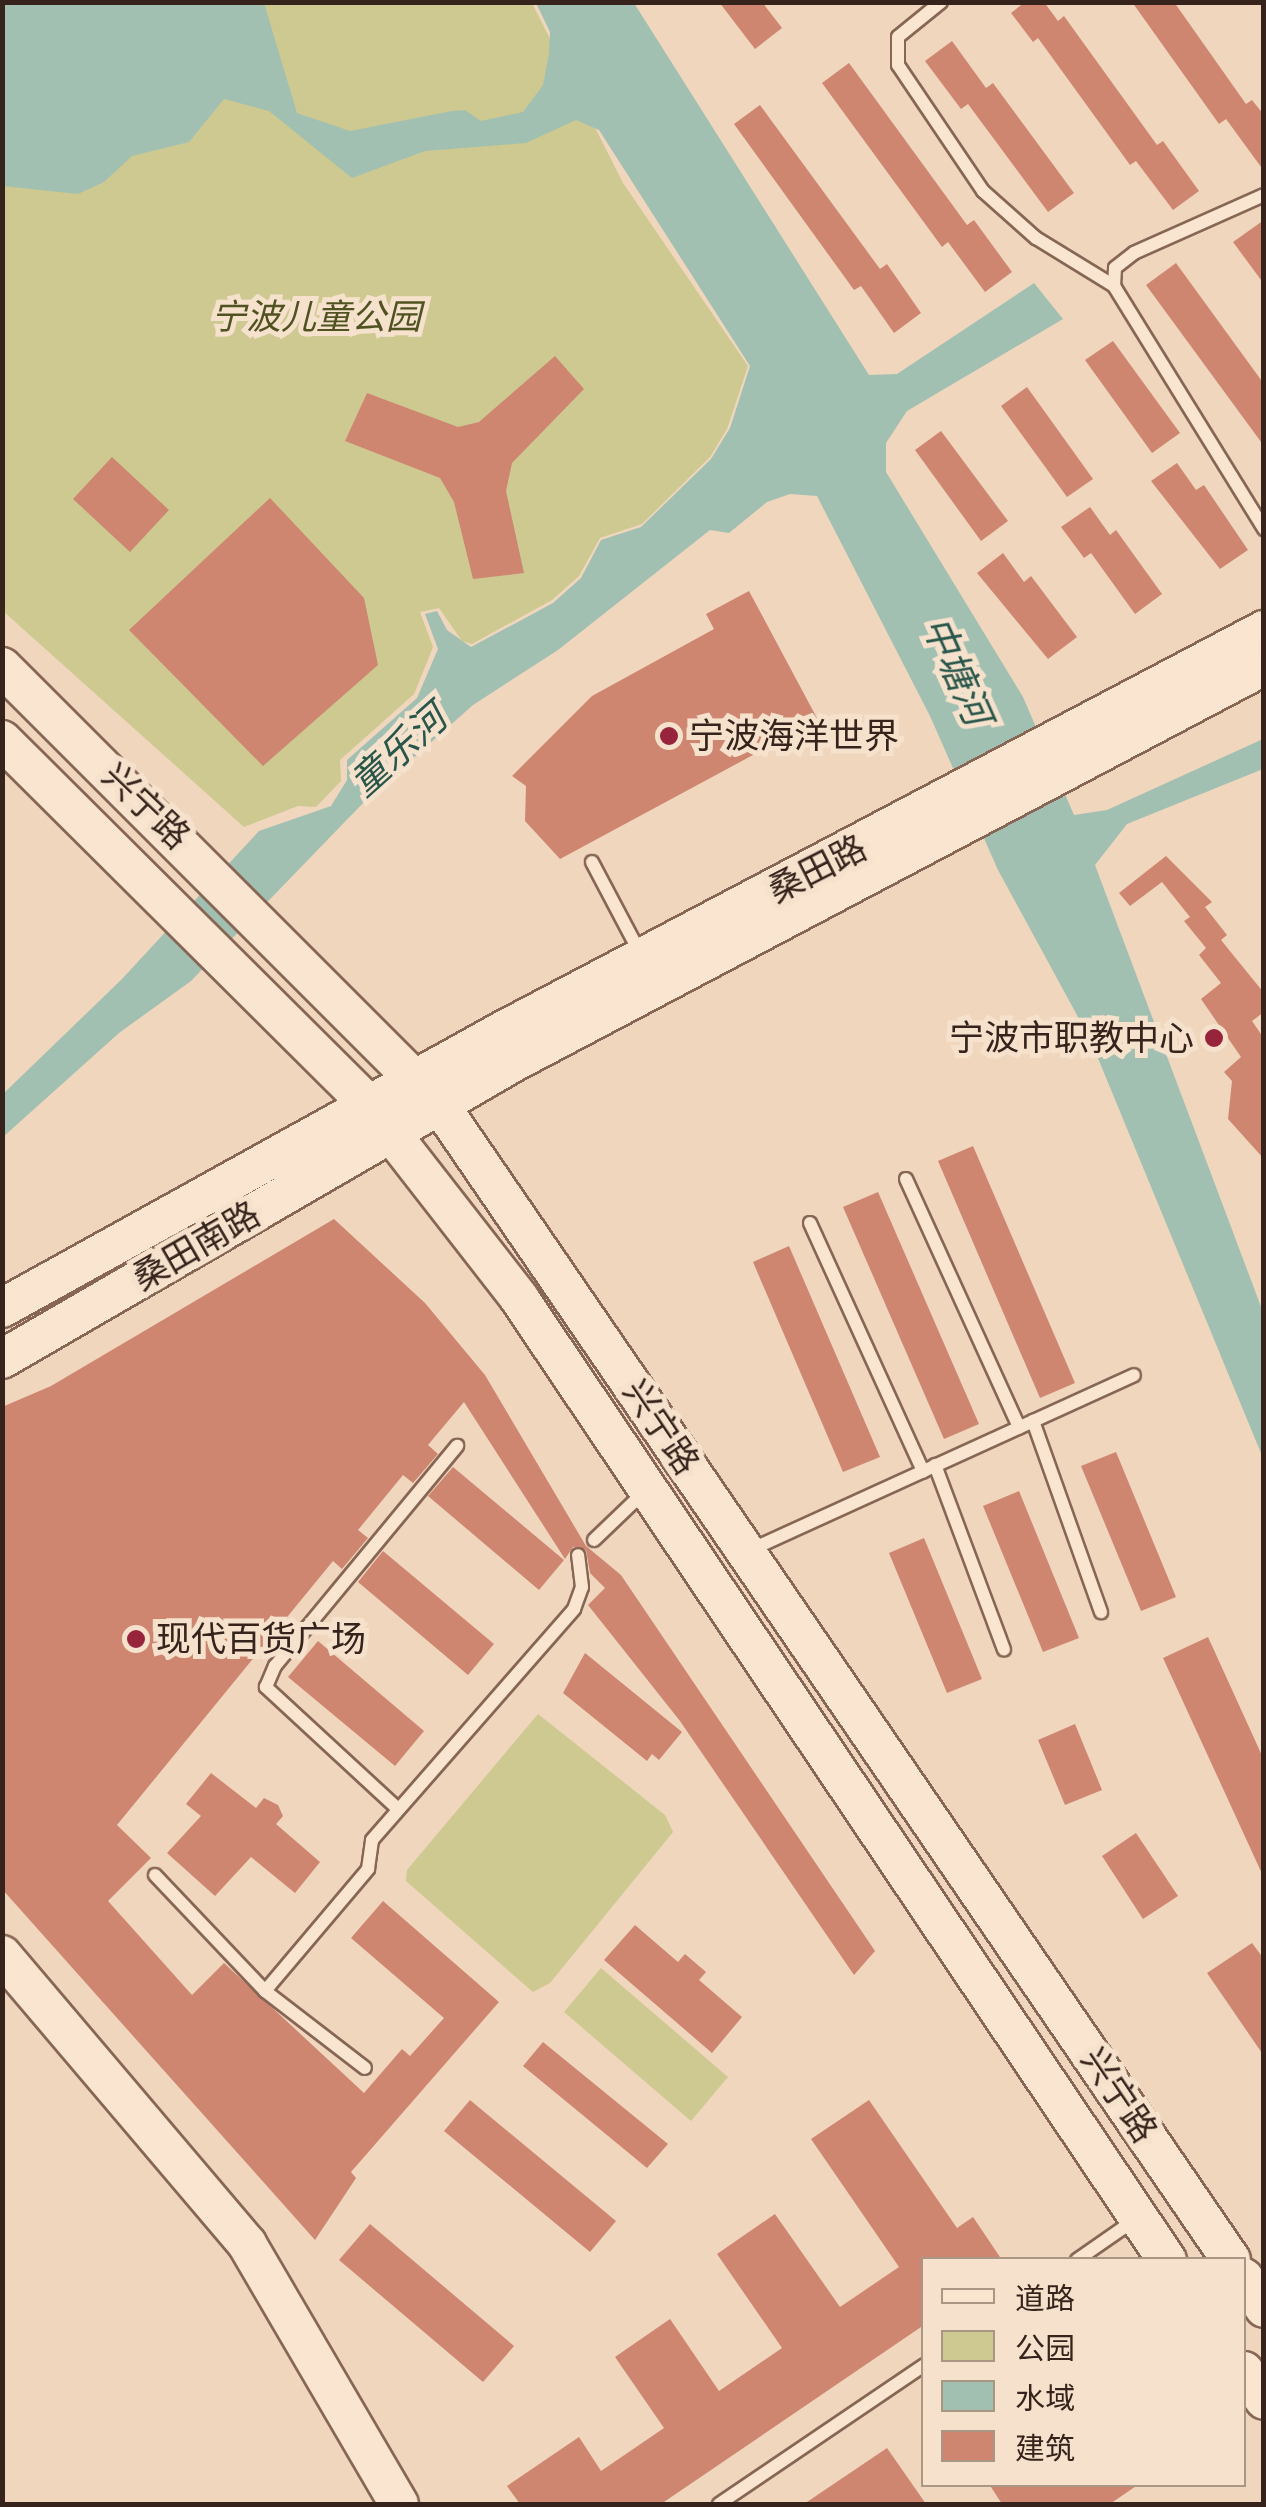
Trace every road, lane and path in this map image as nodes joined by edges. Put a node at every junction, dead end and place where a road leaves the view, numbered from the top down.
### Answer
1 (941, 2) edge
2 (1264, 195) edge
3 (1114, 286) junction
4 (1264, 529) edge
5 (1264, 630) edge
6 (1264, 666) edge
7 (2, 668) edge
8 (1124, 720) junction
9 (2, 740) edge
10 (890, 848) junction
11 (592, 862) dead end
12 (644, 959) junction
13 (428, 1091) junction
14 (379, 1118) junction
15 (906, 1179) dead end
16 (810, 1224) dead end
17 (2, 1308) edge
18 (2, 1359) edge
19 (1134, 1375) dead end
20 (1033, 1420) junction
21 (1019, 1427) junction
22 (457, 1446) dead end
23 (929, 1468) junction
24 (646, 1490) junction
25 (594, 1540) dead end
26 (746, 1552) junction
27 (578, 1555) dead end
28 (1102, 1612) dead end
29 (1004, 1650) dead end
30 (398, 1809) junction
31 (155, 1876) dead end
32 (2, 1955) edge
33 (265, 1991) junction
34 (365, 2068) dead end
35 (1138, 2218) junction
36 (1081, 2257) edge
37 (1165, 2257) edge
38 (1229, 2257) edge
39 (1246, 2281) edge
40 (1264, 2308) edge
41 (921, 2366) edge
42 (1246, 2374) edge
43 (1264, 2400) edge
44 (400, 2504) edge
45 (719, 2504) edge

1 - 3 lane
2 - 3 lane
3 - 4 lane
5 - 8 main road, 桑田路
6 - 8 main road, 桑田路
7 - 13 main road, 兴宁路
8 - 10 main road, 桑田路
9 - 14 main road, 兴宁路
10 - 12 main road, 桑田路
10 - 13 main road, 桑田路
11 - 12 lane
12 - 13 main road, 桑田路
13 - 14 main road, 桑田路
13 - 26 main road, 兴宁路
14 - 17 main road, 桑田南路
14 - 18 main road, 桑田南路
14 - 24 main road, 兴宁路
15 - 21 lane
16 - 23 lane
19 - 20 lane
20 - 21 lane
20 - 28 lane
21 - 23 lane
22 - 30 lane
23 - 26 lane
23 - 29 lane
24 - 25 lane
24 - 35 main road, 兴宁路
26 - 38 main road, 兴宁路
27 - 30 lane
30 - 33 lane
31 - 33 lane
32 - 44 main road
33 - 34 lane
35 - 36 lane
35 - 37 main road, 兴宁路
39 - 40 main road
41 - 45 lane
42 - 43 main road

